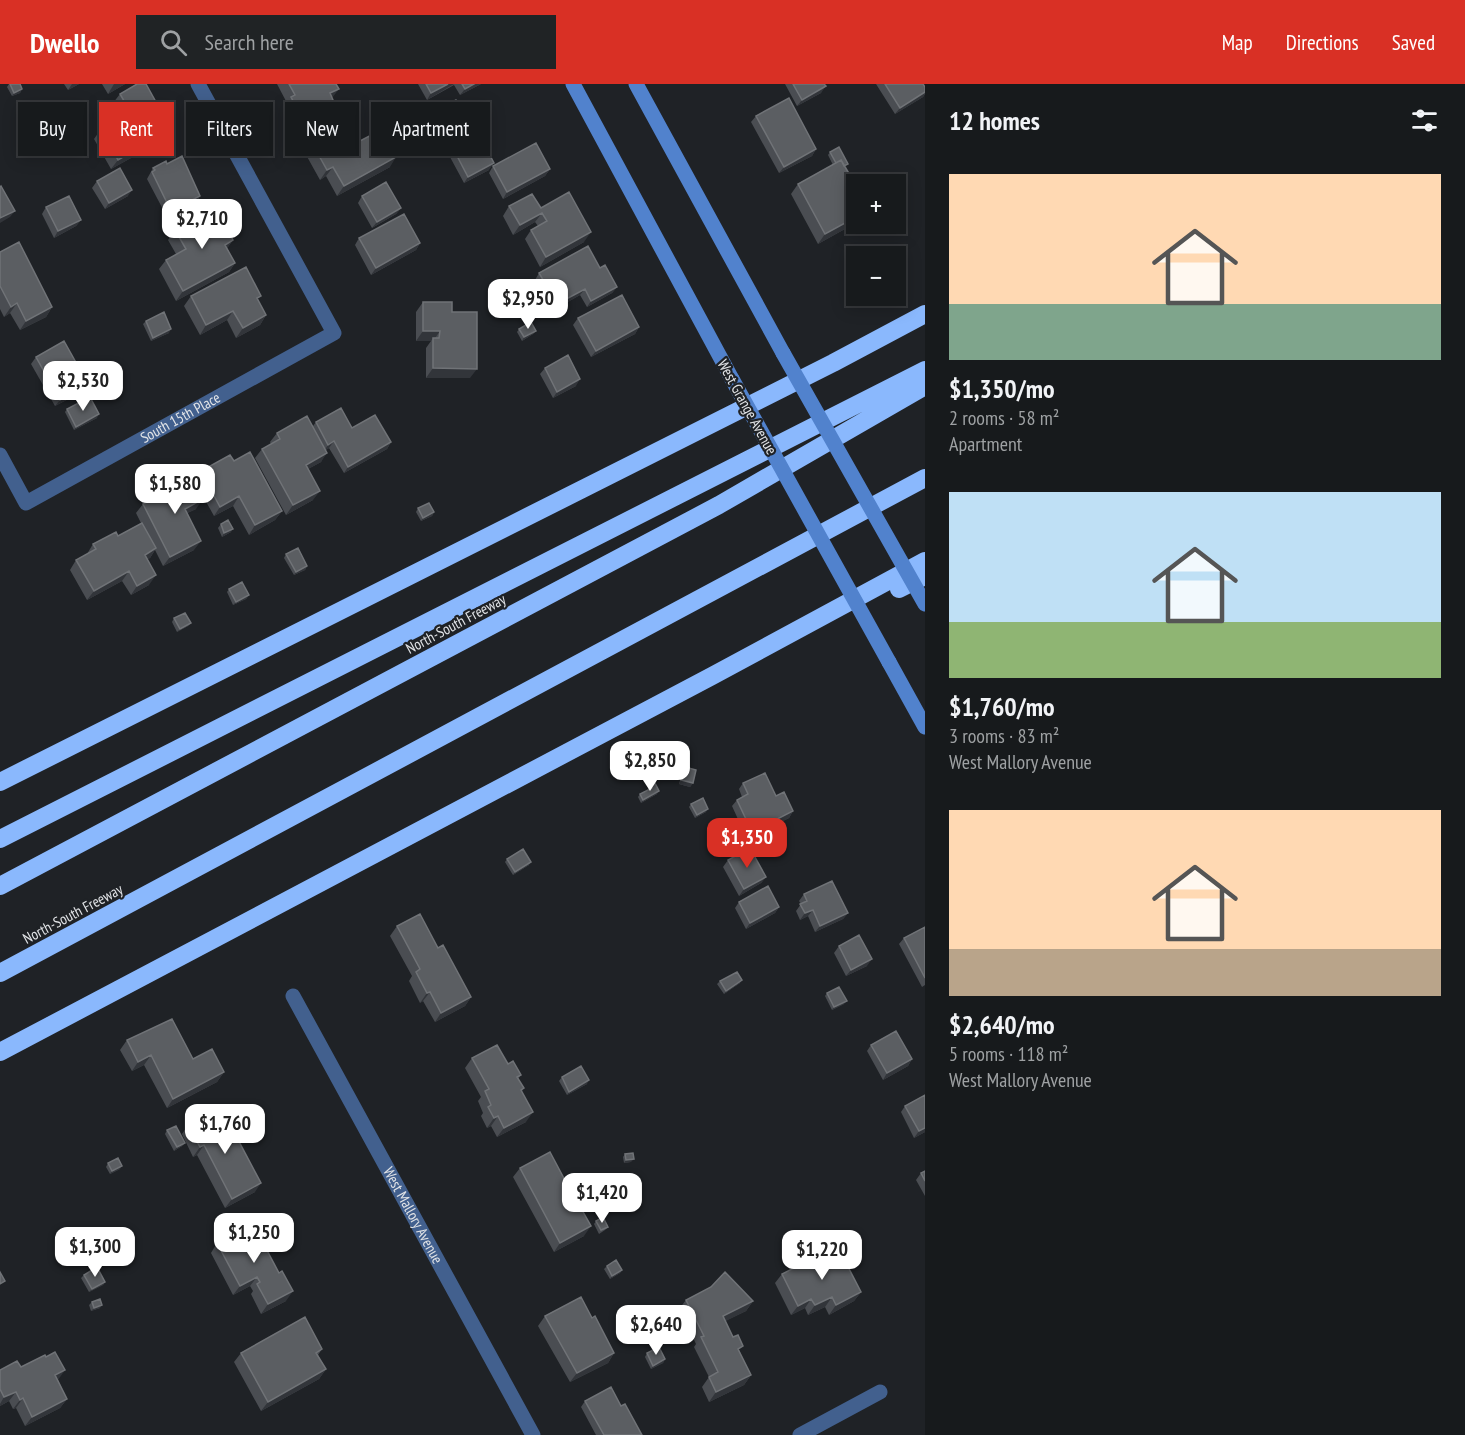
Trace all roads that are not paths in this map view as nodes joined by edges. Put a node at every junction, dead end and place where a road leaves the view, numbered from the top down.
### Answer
1 (198, 84) edge
2 (573, 84) edge
3 (636, 84) edge
4 (925, 314) edge
5 (925, 370) edge
6 (925, 386) edge
7 (0, 455) edge
8 (925, 478) edge
9 (925, 561) edge
10 (925, 576) edge
11 (925, 604) edge
12 (712, 676) junction
13 (925, 727) edge
14 (0, 782) edge
15 (0, 839) edge
16 (0, 886) edge
17 (0, 973) edge
18 (293, 996) dead end
19 (0, 1052) edge
20 (880, 1392) dead end
21 (534, 1435) edge
22 (800, 1435) edge

1 - 7 street, South 15th Place
2 - 13 street, West Grange Avenue, bridge
3 - 11 street, bridge
4 - 14 highway
5 - 15 highway
6 - 16 highway, North-South Freeway
8 - 17 highway, North-South Freeway
9 - 12 highway
10 - 12 highway
12 - 19 highway
18 - 21 street, West Mallory Avenue
20 - 22 street

